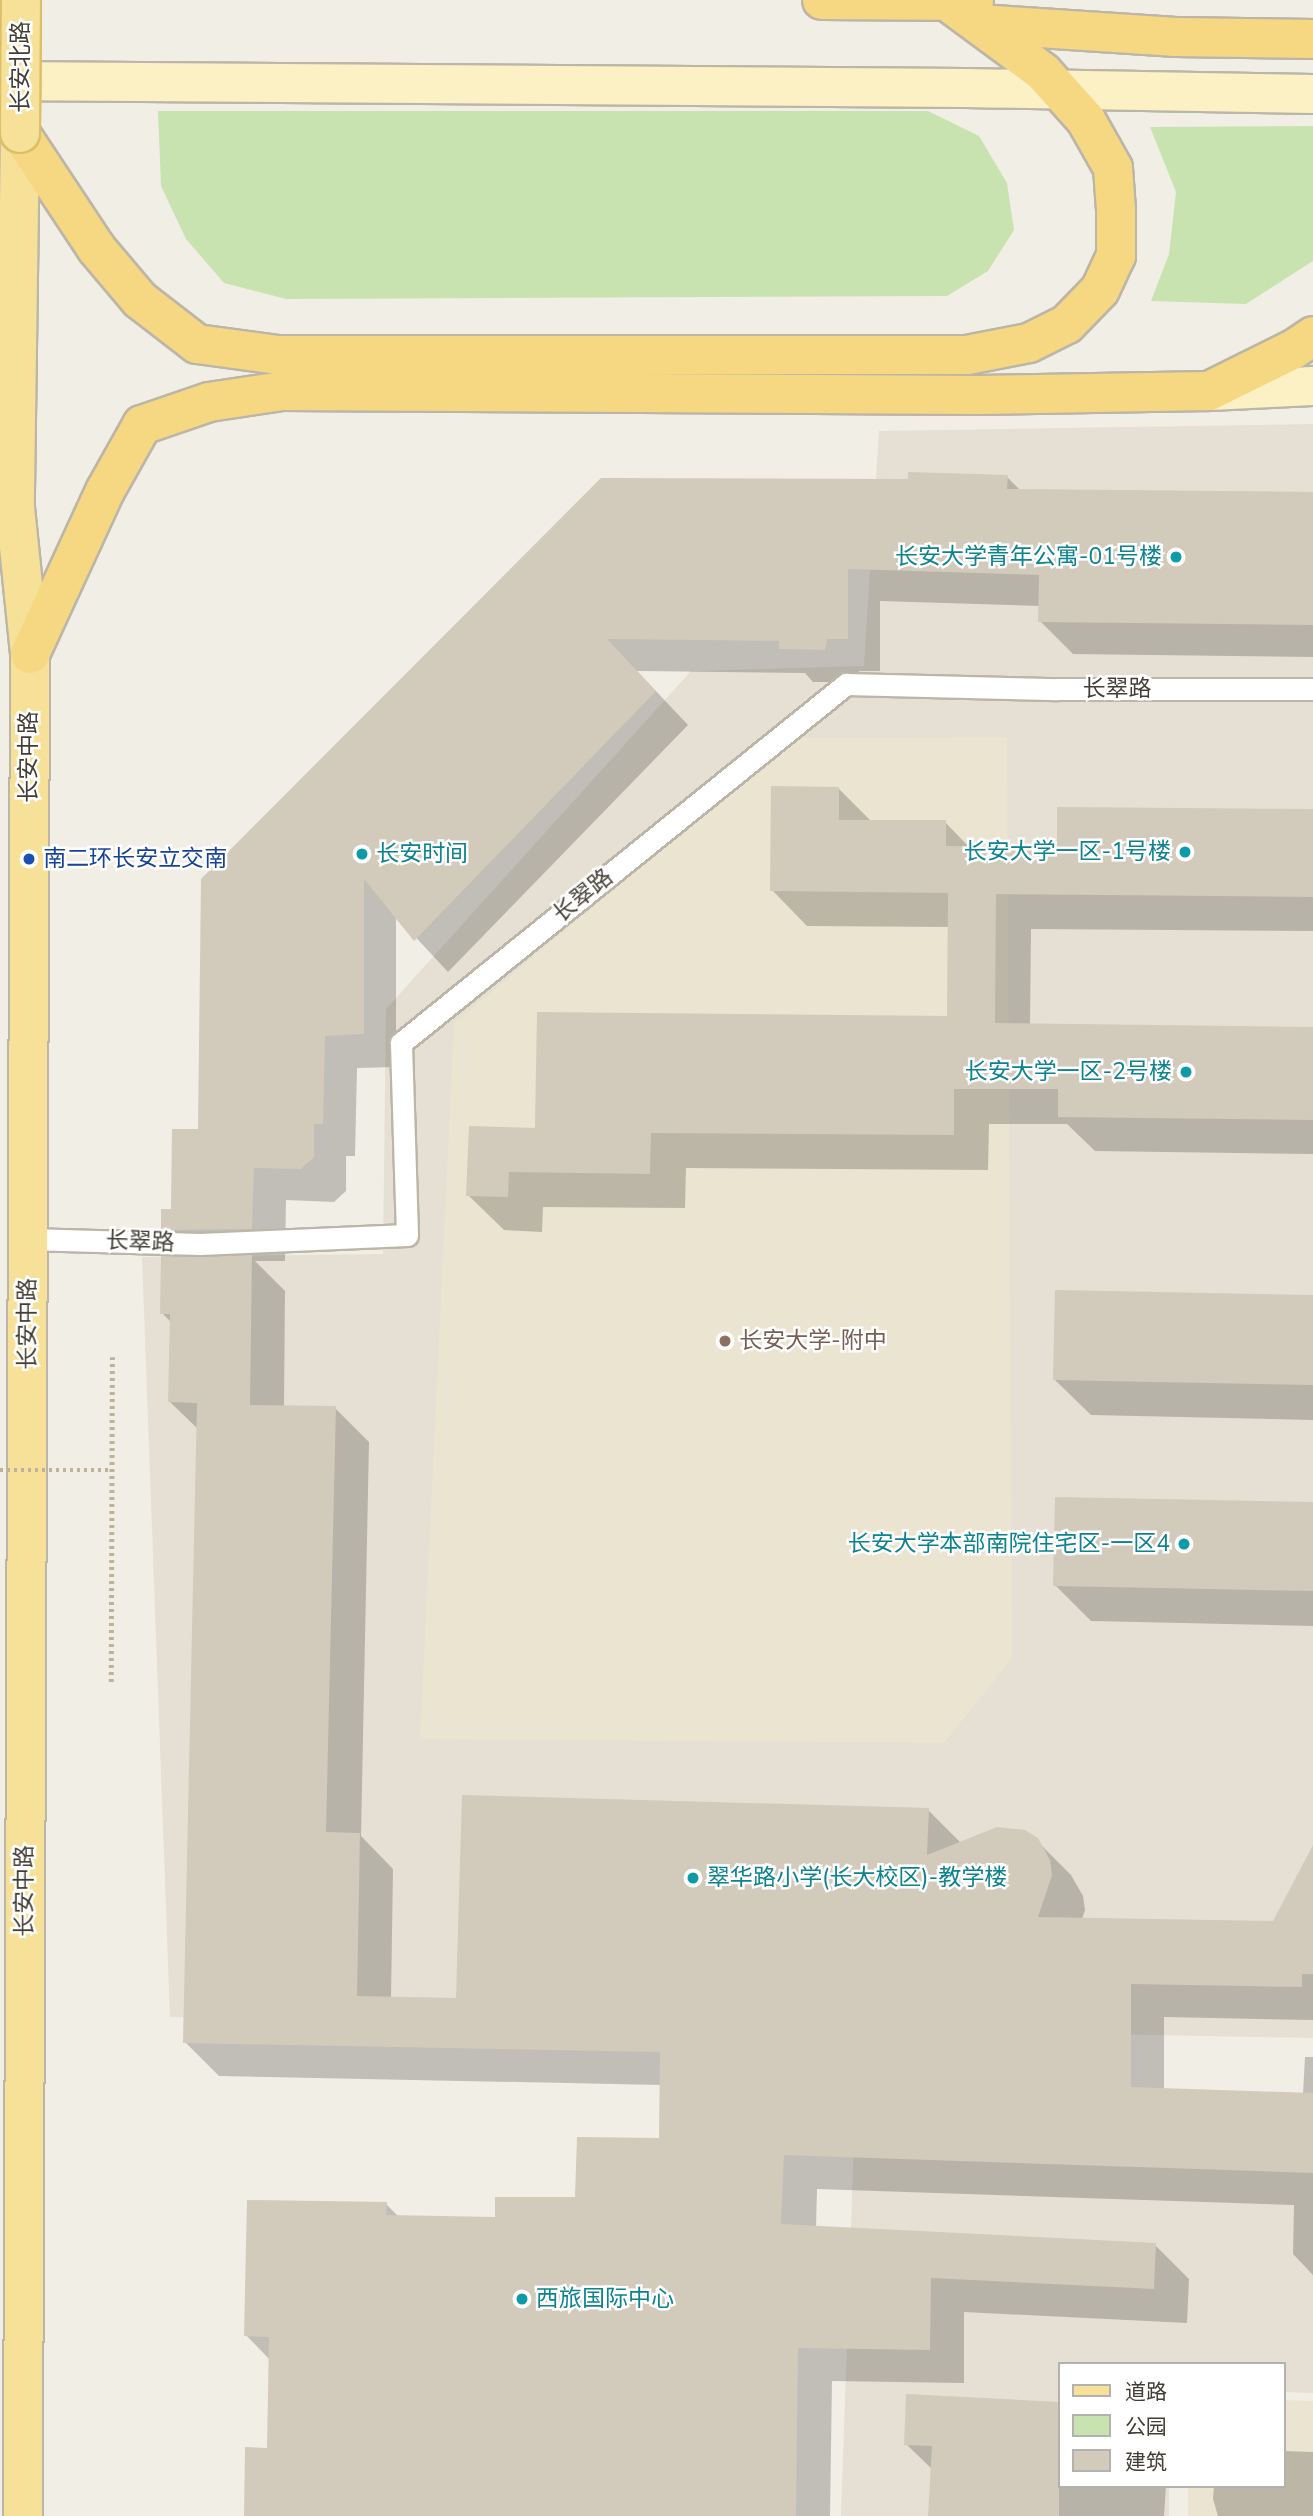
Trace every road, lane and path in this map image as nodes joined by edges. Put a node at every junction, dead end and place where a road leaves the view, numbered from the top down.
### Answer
1 (21, 0) edge
2 (822, 0) edge
3 (1017, 0) edge
4 (948, 2) edge
5 (979, 24) junction
6 (1313, 39) edge
7 (0, 81) edge
8 (1059, 90) junction
9 (1313, 94) edge
10 (20, 134) junction
11 (1313, 336) edge
12 (1313, 386) edge
13 (1209, 391) junction
14 (30, 654) junction
15 (1313, 689) edge
16 (28, 1239) junction
17 (112, 1357) dead end
18 (0, 1469) edge
19 (111, 1470) junction
20 (111, 1682) dead end
21 (23, 2516) edge

1 - 10 main road, 长安北路, bridge
2 - 4 highway
3 - 4 highway
4 - 5 highway
5 - 6 highway
5 - 8 highway
7 - 8 main road
8 - 9 main road
8 - 10 highway
10 - 14 main road, 长安中路
11 - 13 highway
12 - 13 main road
13 - 14 highway
14 - 16 main road, 长安中路
15 - 16 lane, 长翠路
16 - 21 main road, 长安中路
17 - 19 path
18 - 19 path, bridge
19 - 20 path

